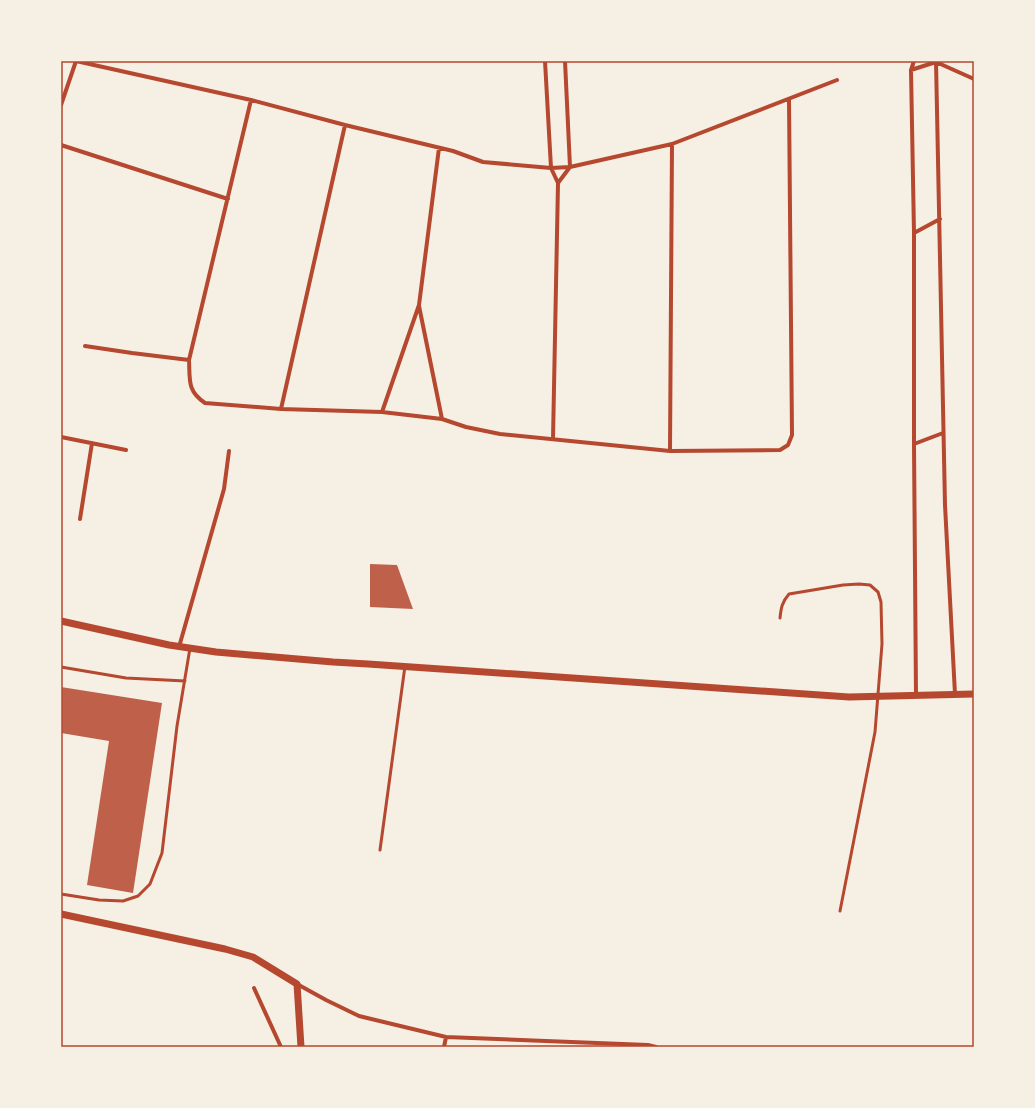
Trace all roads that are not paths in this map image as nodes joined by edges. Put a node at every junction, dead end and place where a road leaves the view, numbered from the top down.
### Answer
1 (76, 61) edge
2 (544, 61) edge
3 (565, 61) edge
4 (914, 61) edge
5 (936, 61) edge
6 (911, 70) junction
7 (974, 79) edge
8 (836, 80) dead end
9 (790, 99) junction
10 (251, 100) junction
11 (61, 104) edge
12 (345, 125) junction
13 (672, 144) junction
14 (61, 145) edge
15 (439, 148) junction
16 (570, 167) junction
17 (551, 168) junction
18 (558, 183) junction
19 (228, 199) junction
20 (940, 219) junction
21 (914, 232) junction
22 (419, 305) junction
23 (85, 346) dead end
24 (189, 360) junction
25 (281, 409) junction
26 (382, 412) junction
27 (442, 419) junction
28 (943, 433) junction
29 (61, 436) edge
30 (553, 439) junction
31 (92, 443) junction
32 (914, 444) junction
33 (126, 450) dead end
34 (229, 451) dead end
35 (670, 451) junction
36 (80, 519) dead end
37 (780, 618) dead end
38 (61, 621) edge
39 (179, 647) junction
40 (190, 648) junction
41 (405, 666) junction
42 (61, 667) edge
43 (185, 681) junction
44 (955, 694) junction
45 (974, 694) edge
46 (916, 695) junction
47 (878, 696) junction
48 (380, 850) dead end
49 (61, 894) edge
50 (840, 911) dead end
51 (61, 914) edge
52 (297, 984) junction
53 (254, 988) dead end
54 (446, 1037) junction
55 (281, 1047) edge
56 (301, 1047) edge
57 (444, 1047) edge
58 (656, 1047) edge

1 - 10 street
1 - 11 street
2 - 17 street
3 - 16 street
4 - 6 street
5 - 6 street
5 - 7 street
5 - 20 street
6 - 21 street
8 - 9 street
9 - 13 street
9 - 35 street
10 - 12 street
10 - 19 street
12 - 15 street
12 - 25 street
13 - 16 street
13 - 35 street
14 - 19 street
15 - 17 street
15 - 22 street
16 - 17 street
16 - 18 street
17 - 18 street
18 - 30 street
19 - 24 street
20 - 21 street
20 - 28 street
21 - 32 street
22 - 26 street
22 - 27 street
23 - 24 street
24 - 25 street
25 - 26 street
26 - 27 street
27 - 30 street
28 - 32 street
28 - 44 street
29 - 31 street
30 - 35 street
31 - 33 street
31 - 36 street
32 - 46 street
34 - 39 street
37 - 47 lane
38 - 39 street
39 - 40 street
40 - 41 street
40 - 43 lane
41 - 47 street
41 - 48 lane
42 - 43 lane
43 - 49 lane
44 - 45 street
44 - 46 street
46 - 47 street
47 - 50 lane
51 - 52 street
52 - 54 street
52 - 56 street
53 - 55 street
54 - 57 street
54 - 58 street

